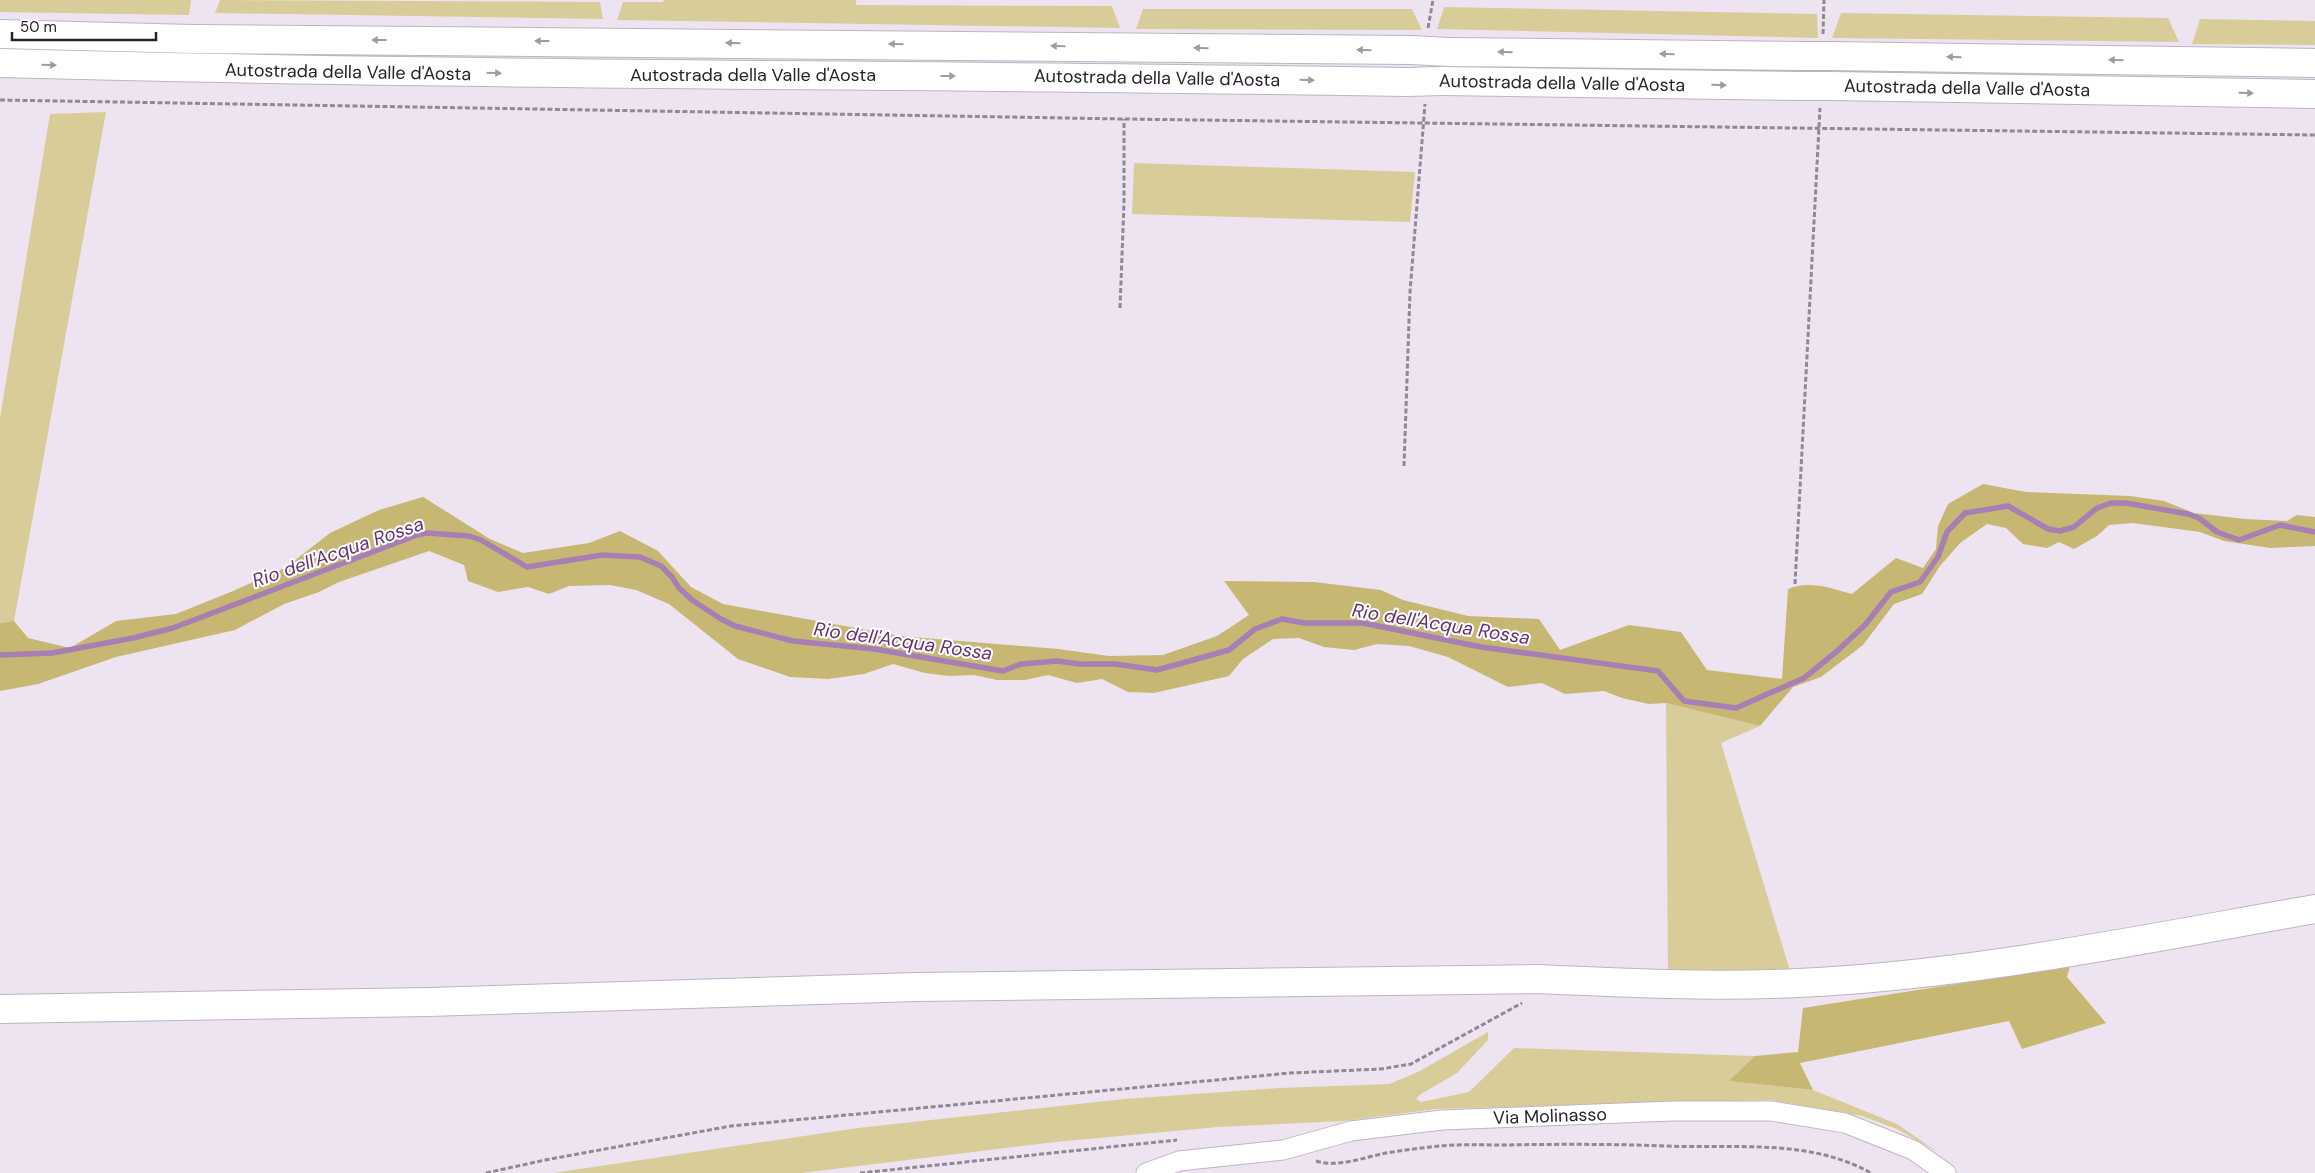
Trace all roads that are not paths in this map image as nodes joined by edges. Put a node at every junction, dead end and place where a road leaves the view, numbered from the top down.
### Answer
1 (0, 34) edge
2 (2315, 63) edge
3 (0, 64) edge
4 (2315, 94) edge
5 (2315, 909) edge
6 (0, 1009) edge
7 (1146, 1173) edge
8 (1946, 1173) edge

2 -> 1 main road, Autostrada della Valle d'Aosta, bridge
3 -> 4 main road, Autostrada della Valle d'Aosta, bridge
5 - 6 main road
7 - 8 street, Via Molinasso

